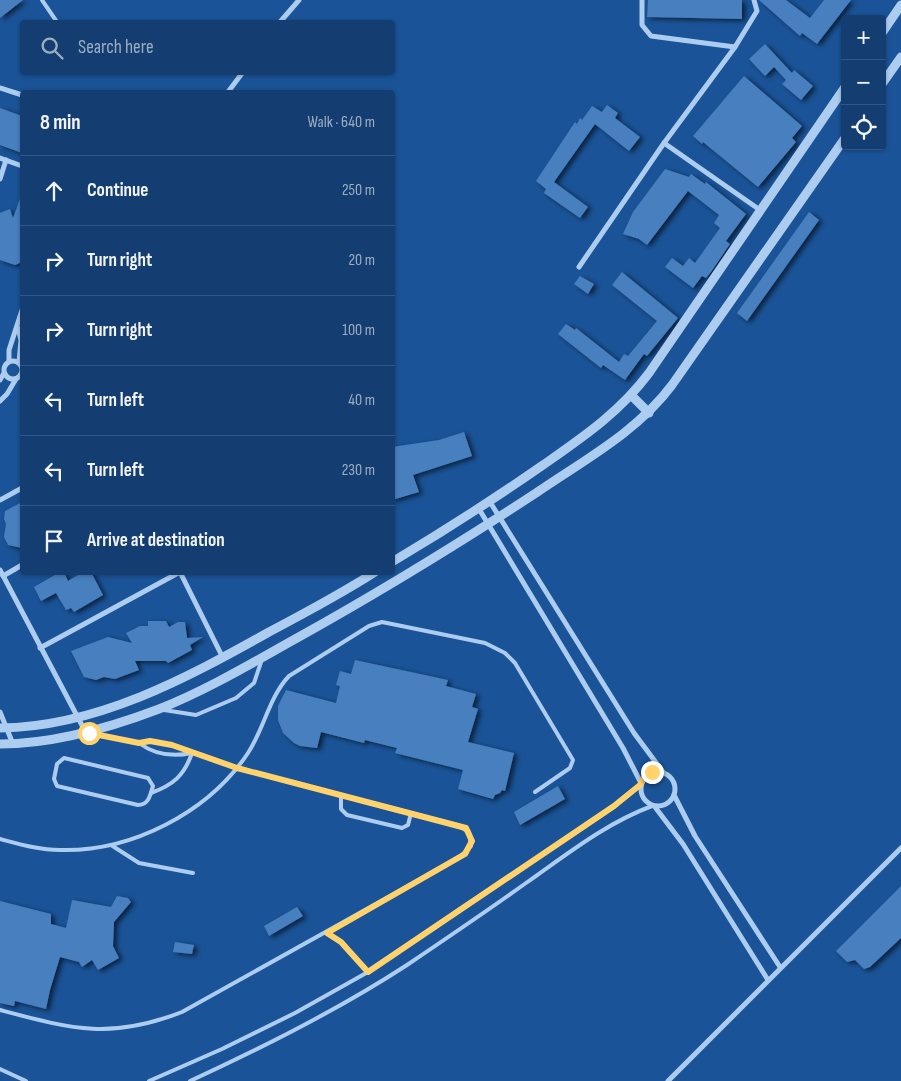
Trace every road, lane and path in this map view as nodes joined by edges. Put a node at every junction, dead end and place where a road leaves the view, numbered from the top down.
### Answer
1 (42, 0) edge
2 (299, 0) edge
3 (642, 0) edge
4 (754, 0) edge
5 (901, 5) edge
6 (56, 20) edge
7 (282, 20) edge
8 (886, 27) edge
9 (735, 47) junction
10 (901, 57) edge
11 (241, 75) edge
12 (886, 78) edge
13 (0, 88) edge
14 (230, 90) edge
15 (841, 93) edge
16 (20, 94) edge
17 (664, 143) junction
18 (841, 144) edge
19 (0, 158) edge
20 (6, 160) junction
21 (20, 165) edge
22 (0, 179) edge
23 (760, 210) junction
24 (579, 267) dead end
25 (20, 317) edge
26 (17, 327) junction
27 (20, 343) edge
28 (20, 355) edge
29 (9, 361) junction
30 (19, 362) junction
31 (20, 365) edge
32 (4, 373) junction
33 (20, 374) edge
34 (16, 379) junction
35 (0, 380) edge
36 (631, 395) junction
37 (0, 401) edge
38 (649, 413) junction
39 (20, 489) edge
40 (0, 500) edge
41 (490, 502) junction
42 (479, 510) junction
43 (500, 517) junction
44 (488, 524) junction
45 (395, 560) edge
46 (20, 566) edge
47 (0, 570) edge
48 (174, 575) edge
49 (182, 575) edge
50 (370, 575) edge
51 (3, 576) junction
52 (40, 648) junction
53 (263, 657) junction
54 (224, 658) junction
55 (160, 708) junction
56 (0, 712) edge
57 (76, 717) junction
58 (4, 728) edge
59 (85, 731) junction
60 (139, 743) junction
61 (0, 744) edge
62 (13, 744) junction
63 (192, 753) junction
64 (237, 768) junction
65 (663, 772) junction
66 (641, 784) junction
67 (535, 792) dead end
68 (151, 793) junction
69 (674, 795) junction
70 (341, 796) junction
71 (653, 806) junction
72 (411, 813) junction
73 (0, 839) edge
74 (111, 844) junction
75 (901, 848) edge
76 (193, 873) dead end
77 (327, 933) junction
78 (780, 967) junction
79 (368, 972) junction
80 (768, 980) junction
81 (0, 1010) edge
82 (0, 1069) edge
83 (26, 1081) edge
84 (149, 1081) edge
85 (190, 1081) edge
86 (668, 1081) edge

1 - 6 lane
2 - 7 street
3 - 9 street
4 - 9 street
5 - 8 street
9 - 17 street
10 - 12 street
11 - 14 street
13 - 16 street
15 - 23 street
17 - 23 street
17 - 24 street
18 - 38 street
19 - 20 street
20 - 21 street
20 - 22 street
23 - 36 street
25 - 26 street
26 - 27 street
26 - 29 street
28 - 30 street
29 - 30 street
29 - 32 street
30 - 31 street
32 - 34 street
32 - 35 street
33 - 34 street
34 - 37 street
36 - 38 street
36 - 41 street
38 - 43 street
39 - 40 street
41 - 42 street
41 - 43 street
42 - 44 street
42 - 45 street
43 - 44 street
43 - 65 street
44 - 53 street
44 - 66 street
46 - 51 street
47 - 51 street
48 - 52 street
49 - 54 street
50 - 54 street
51 - 52 street
52 - 57 street
53 - 55 street
53 - 55 lane
54 - 57 street
55 - 59 street
56 - 58 street
57 - 58 street
57 - 59 street
58 - 62 street
59 - 60 lane
59 - 62 street
60 - 63 lane
60 - 63 lane
61 - 62 street
63 - 64 lane
63 - 68 lane
64 - 67 lane
64 - 70 lane
64 - 74 lane
65 - 66 street
65 - 69 street
66 - 71 street
66 - 79 lane
68 - 68 lane
69 - 71 street
69 - 78 street
70 - 72 lane
70 - 72 lane
71 - 80 street
71 - 85 lane
72 - 77 lane
73 - 74 lane
74 - 76 lane
75 - 78 street
77 - 79 lane
77 - 81 lane
78 - 80 street
79 - 84 lane
80 - 86 street
82 - 83 lane

